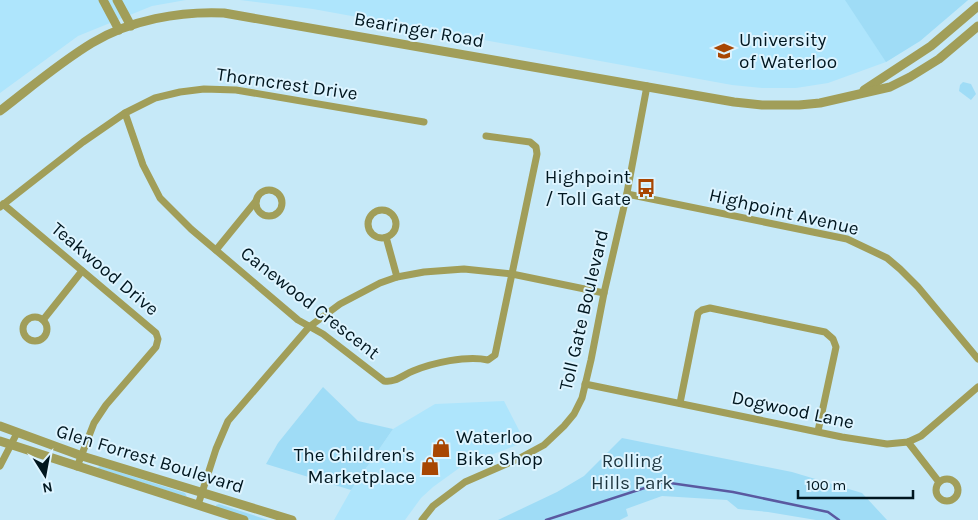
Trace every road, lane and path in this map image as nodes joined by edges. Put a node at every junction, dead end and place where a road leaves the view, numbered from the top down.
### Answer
1 (103, 0) edge
2 (116, 0) edge
3 (978, 6) edge
4 (131, 26) junction
5 (978, 26) edge
6 (119, 30) junction
7 (647, 86) junction
8 (857, 94) junction
9 (0, 112) edge
10 (125, 112) junction
11 (424, 122) dead end
12 (486, 136) dead end
13 (627, 194) junction
14 (256, 201) dead end
15 (1, 205) edge
16 (386, 237) junction
17 (216, 250) junction
18 (82, 271) junction
19 (512, 274) junction
20 (397, 277) junction
21 (604, 293) junction
22 (43, 320) dead end
23 (308, 327) junction
24 (978, 359) edge
25 (585, 384) junction
26 (978, 387) edge
27 (680, 403) junction
28 (0, 426) edge
29 (818, 431) junction
30 (17, 433) junction
31 (0, 441) edge
32 (908, 442) junction
33 (11, 446) junction
34 (82, 456) junction
35 (0, 466) edge
36 (77, 467) junction
37 (940, 482) dead end
38 (202, 492) junction
39 (198, 506) junction
40 (244, 520) edge
41 (292, 520) edge
42 (422, 520) edge

1 - 6 street
2 - 4 street
3 - 8 street, Bearinger Road
4 - 6 street, Bearinger Road
4 - 7 street, Bearinger Road
5 - 8 street, Bearinger Road
6 - 9 street, Bearinger Road
7 - 8 street, Bearinger Road
7 - 13 street, Toll Gate Boulevard
10 - 11 street, Thorncrest Drive
10 - 15 street, Thorncrest Drive
10 - 17 street, Canewood Crescent
12 - 19 street
13 - 21 street, Toll Gate Boulevard
13 - 24 street, Highpoint Avenue
14 - 17 street
15 - 18 street, Teakwood Drive
16 - 16 street
16 - 20 street
17 - 23 street, Canewood Crescent
18 - 22 street
18 - 34 street, Teakwood Drive
19 - 20 street
19 - 21 street
19 - 23 street, Canewood Crescent
20 - 23 street
21 - 25 street, Toll Gate Boulevard
23 - 38 street
25 - 27 street, Dogwood Lane
25 - 42 street, Toll Gate Boulevard
26 - 32 street, Dogwood Lane
27 - 29 street, Dogwood Lane
27 - 29 street
28 - 30 street, Glen Forrest Boulevard
29 - 32 street, Dogwood Lane
30 - 33 street
30 - 34 street, Glen Forrest Boulevard
31 - 33 street, Glen Forrest Boulevard
32 - 37 street
33 - 35 street
33 - 36 street, Glen Forrest Boulevard
34 - 36 street, Teakwood Drive
34 - 38 street, Glen Forrest Boulevard
36 - 39 street, Glen Forrest Boulevard
38 - 39 street
38 - 41 street, Glen Forrest Boulevard
39 - 40 street, Glen Forrest Boulevard

